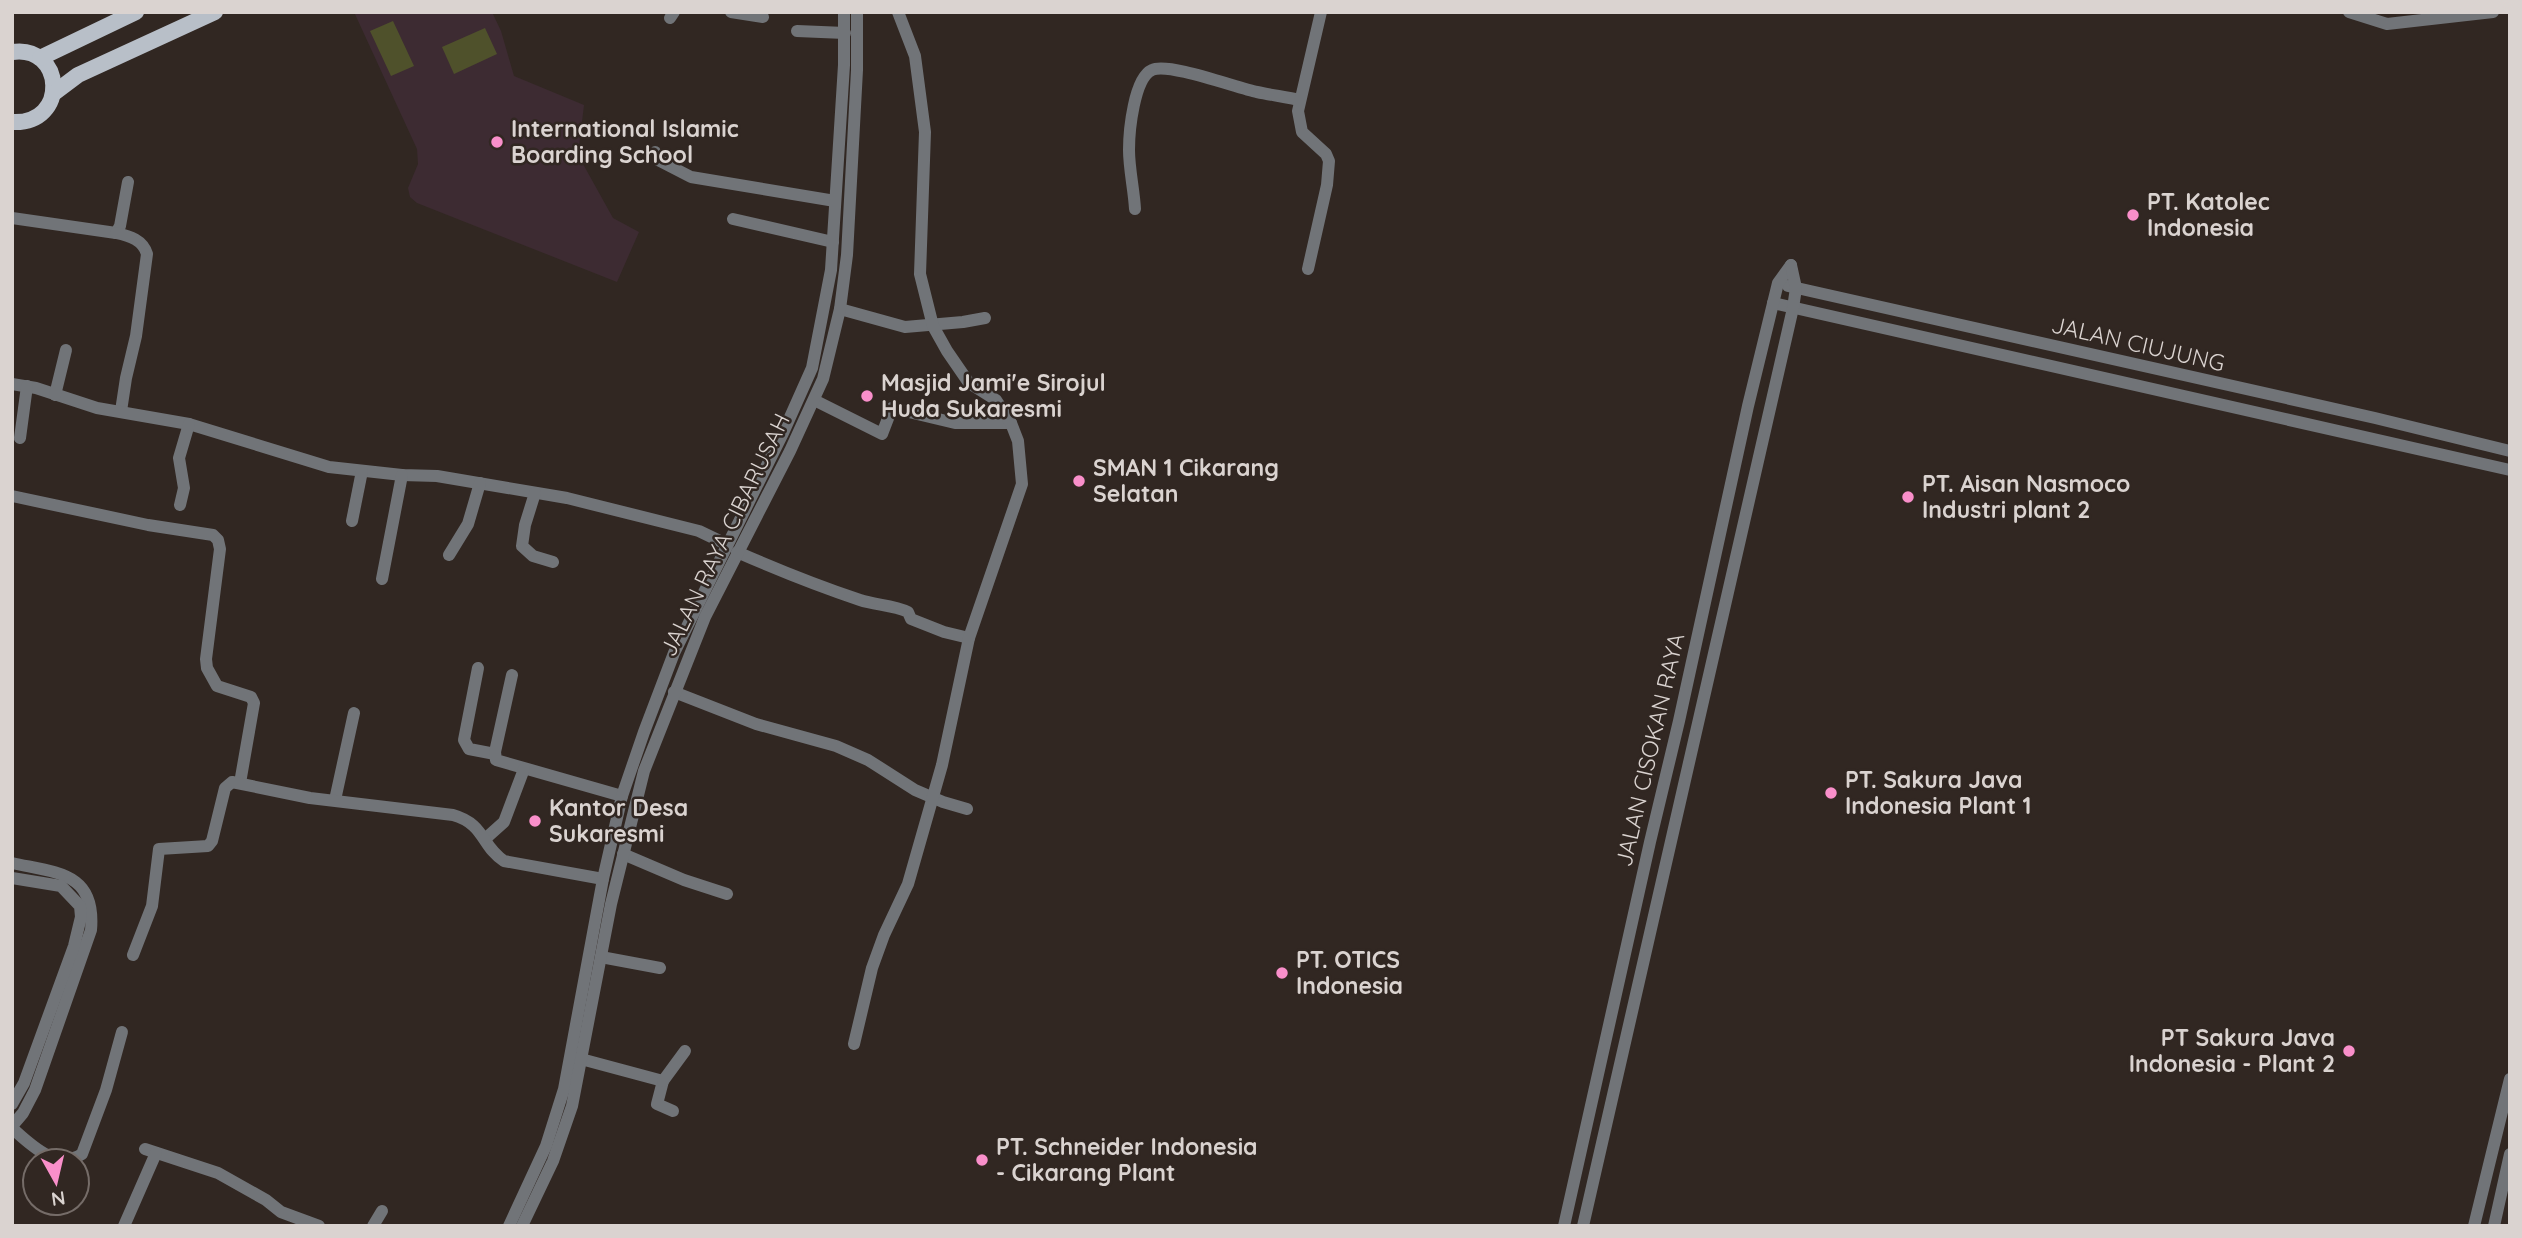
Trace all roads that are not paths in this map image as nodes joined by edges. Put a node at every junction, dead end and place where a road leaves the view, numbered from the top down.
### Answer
1 (136, 12) edge
2 (215, 12) edge
3 (731, 12) edge
4 (844, 12) edge
5 (857, 12) edge
6 (898, 12) edge
7 (1321, 12) edge
8 (2349, 12) edge
9 (2493, 12) edge
10 (763, 17) dead end
11 (797, 31) dead end
12 (845, 33) junction
13 (12, 52) edge
14 (40, 58) junction
15 (54, 93) junction
16 (1300, 100) junction
17 (12, 122) edge
18 (655, 152) dead end
19 (128, 182) dead end
20 (835, 201) junction
21 (1136, 209) dead end
22 (12, 218) edge
23 (733, 219) dead end
24 (116, 233) junction
25 (833, 242) junction
26 (1308, 269) dead end
27 (1778, 283) junction
28 (1796, 288) junction
29 (1773, 303) junction
30 (1793, 307) junction
31 (840, 309) junction
32 (985, 318) dead end
33 (822, 321) junction
34 (837, 323) junction
35 (933, 326) junction
36 (66, 350) dead end
37 (815, 380) junction
38 (12, 384) edge
39 (27, 386) junction
40 (55, 394) junction
41 (814, 400) junction
42 (121, 411) junction
43 (1011, 423) junction
44 (189, 424) junction
45 (20, 438) dead end
46 (2510, 451) edge
47 (362, 471) junction
48 (2510, 471) edge
49 (402, 475) junction
50 (480, 483) junction
51 (535, 493) junction
52 (12, 495) edge
53 (180, 505) dead end
54 (352, 521) dead end
55 (726, 544) junction
56 (737, 552) junction
57 (449, 555) dead end
58 (553, 562) dead end
59 (382, 579) dead end
60 (969, 638) junction
61 (478, 668) dead end
62 (512, 676) dead end
63 (674, 692) junction
64 (354, 713) dead end
65 (495, 754) junction
66 (524, 769) junction
67 (240, 783) junction
68 (622, 796) junction
69 (933, 799) junction
70 (335, 800) junction
71 (967, 809) dead end
72 (485, 839) junction
73 (618, 855) junction
74 (12, 863) edge
75 (12, 878) edge
76 (603, 879) junction
77 (726, 894) dead end
78 (132, 955) dead end
79 (601, 957) junction
80 (660, 968) dead end
81 (122, 1032) dead end
82 (854, 1044) dead end
83 (685, 1051) dead end
84 (581, 1059) junction
85 (2510, 1079) edge
86 (663, 1081) junction
87 (12, 1104) edge
88 (673, 1111) dead end
89 (13, 1125) edge
90 (2510, 1154) edge
91 (382, 1211) dead end
92 (124, 1226) edge
93 (319, 1226) edge
94 (373, 1226) edge
95 (509, 1226) edge
96 (522, 1226) edge
97 (1564, 1226) edge
98 (1583, 1226) edge
99 (2474, 1226) edge
100 (2494, 1226) edge

1 - 14 main road
2 - 15 main road
3 - 10 street
4 - 12 street, JALAN RAYA CIBARUSAH
5 - 31 street, JALAN RAYA CIBARUSAH
6 - 35 street
7 - 16 street
8 - 9 street
11 - 12 street
12 - 20 street, JALAN RAYA CIBARUSAH
13 - 14 main road
14 - 15 main road
15 - 17 main road
16 - 21 street
16 - 26 street
18 - 20 street
19 - 24 street
20 - 25 street, JALAN RAYA CIBARUSAH
22 - 24 street
23 - 25 street
24 - 42 street
25 - 33 street, JALAN RAYA CIBARUSAH
27 - 28 street, JALAN CIUJUNG
27 - 28 street
27 - 29 street, JALAN CISOKAN RAYA
28 - 30 street, JALAN CISOKAN RAYA
28 - 46 street, JALAN CIUJUNG
29 - 30 street
29 - 97 street, JALAN CISOKAN RAYA
30 - 48 street
30 - 98 street, JALAN CISOKAN RAYA
31 - 34 street, JALAN RAYA CIBARUSAH
31 - 35 street
32 - 35 street
33 - 34 street
33 - 37 street, JALAN RAYA CIBARUSAH
34 - 37 street, JALAN RAYA CIBARUSAH
35 - 43 street
36 - 40 street
37 - 41 street, JALAN RAYA CIBARUSAH
37 - 55 street, JALAN RAYA CIBARUSAH
38 - 39 street
39 - 40 street
39 - 45 street
40 - 42 street
41 - 43 street
41 - 56 street, JALAN RAYA CIBARUSAH
42 - 44 street
43 - 60 street
44 - 47 street
44 - 53 street
47 - 49 street
47 - 54 street
49 - 50 street
49 - 59 street
50 - 51 street
50 - 57 street
51 - 55 street
51 - 58 street
52 - 67 street
55 - 68 street, JALAN RAYA CIBARUSAH
56 - 60 street
56 - 63 street, JALAN RAYA CIBARUSAH
60 - 69 street
61 - 65 street
62 - 65 street
63 - 69 street
63 - 73 street, JALAN RAYA CIBARUSAH
64 - 70 street
65 - 66 street
66 - 68 street
66 - 72 street
67 - 70 street
67 - 78 street
68 - 73 street, JALAN RAYA CIBARUSAH
69 - 71 street
69 - 82 street
70 - 72 street
72 - 76 street
73 - 76 street, JALAN RAYA CIBARUSAH
73 - 77 street
73 - 79 street, JALAN RAYA CIBARUSAH
74 - 89 street
75 - 87 street
76 - 95 street, JALAN RAYA CIBARUSAH
79 - 80 street
79 - 84 street, JALAN RAYA CIBARUSAH
81 - 89 street
83 - 86 street
84 - 86 street
84 - 96 street, JALAN RAYA CIBARUSAH
85 - 99 street
86 - 88 street
90 - 100 street
91 - 94 street
92 - 93 street

